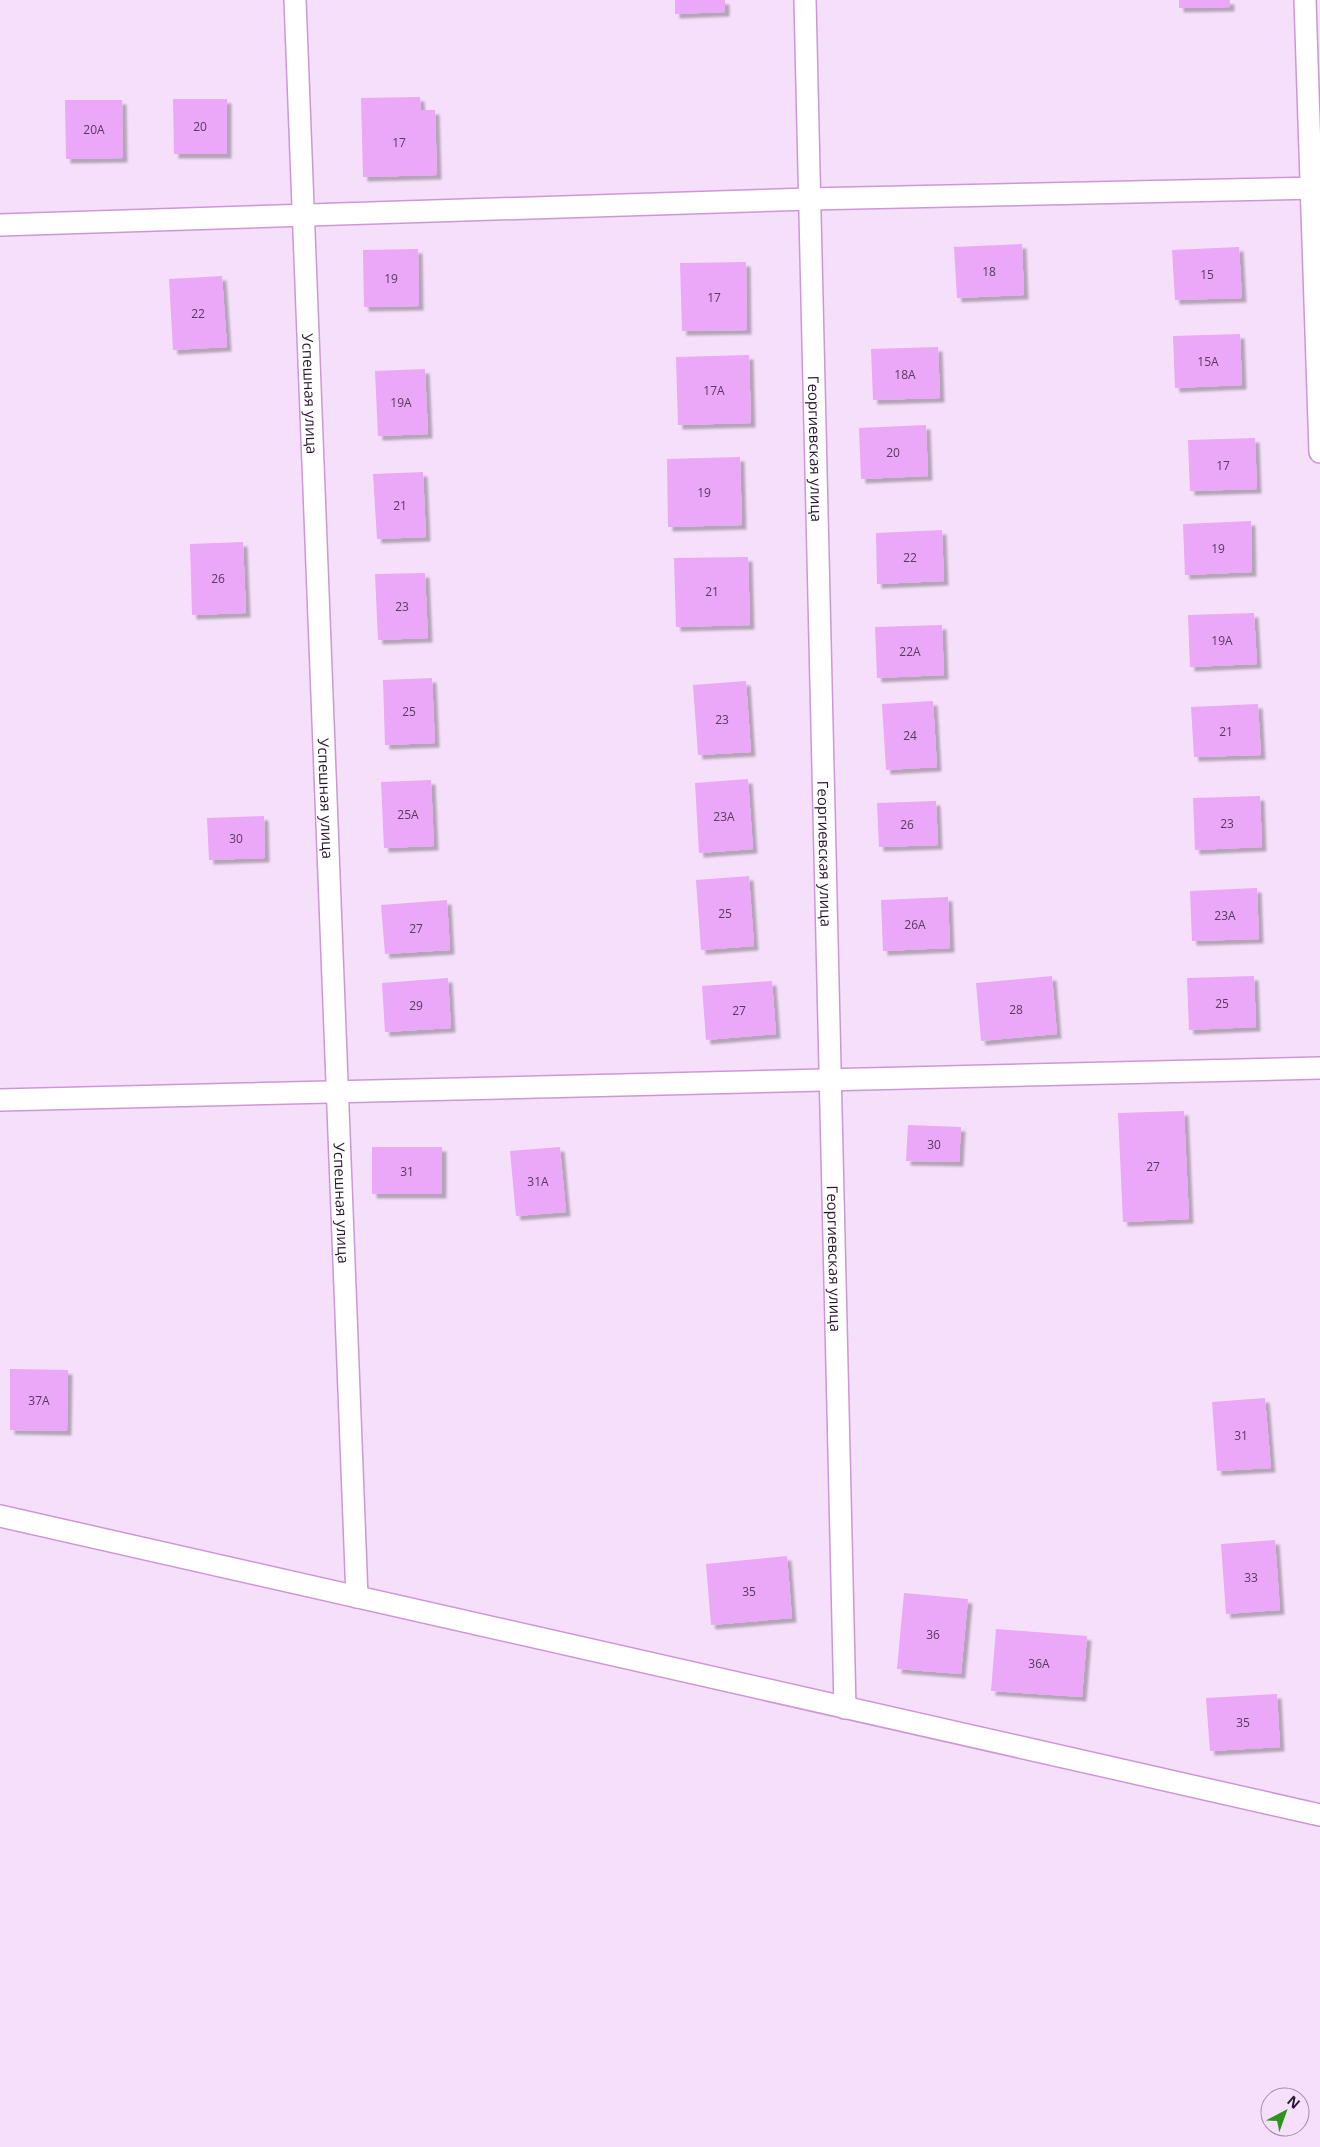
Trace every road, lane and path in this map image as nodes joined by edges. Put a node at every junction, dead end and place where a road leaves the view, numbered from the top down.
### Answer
1 (295, 0) edge
2 (805, 0) edge
3 (1305, 0) edge
4 (1316, 188) edge
5 (809, 199) junction
6 (304, 215) junction
7 (0, 226) edge
8 (1320, 452) edge
9 (1320, 1068) edge
10 (830, 1080) junction
11 (338, 1091) junction
12 (0, 1100) edge
13 (0, 1516) edge
14 (357, 1597) junction
15 (845, 1708) junction
16 (1320, 1815) edge

1 - 6 lane, Успешная улица
2 - 5 lane, Георгиевская улица
3 - 4 lane
4 - 5 lane
4 - 8 lane
5 - 6 lane
5 - 10 lane, Георгиевская улица
6 - 7 lane
6 - 11 lane, Успешная улица
9 - 10 lane
10 - 11 lane
10 - 15 lane, Георгиевская улица
11 - 12 lane
11 - 14 lane, Успешная улица
13 - 14 lane
14 - 15 lane
15 - 16 lane

